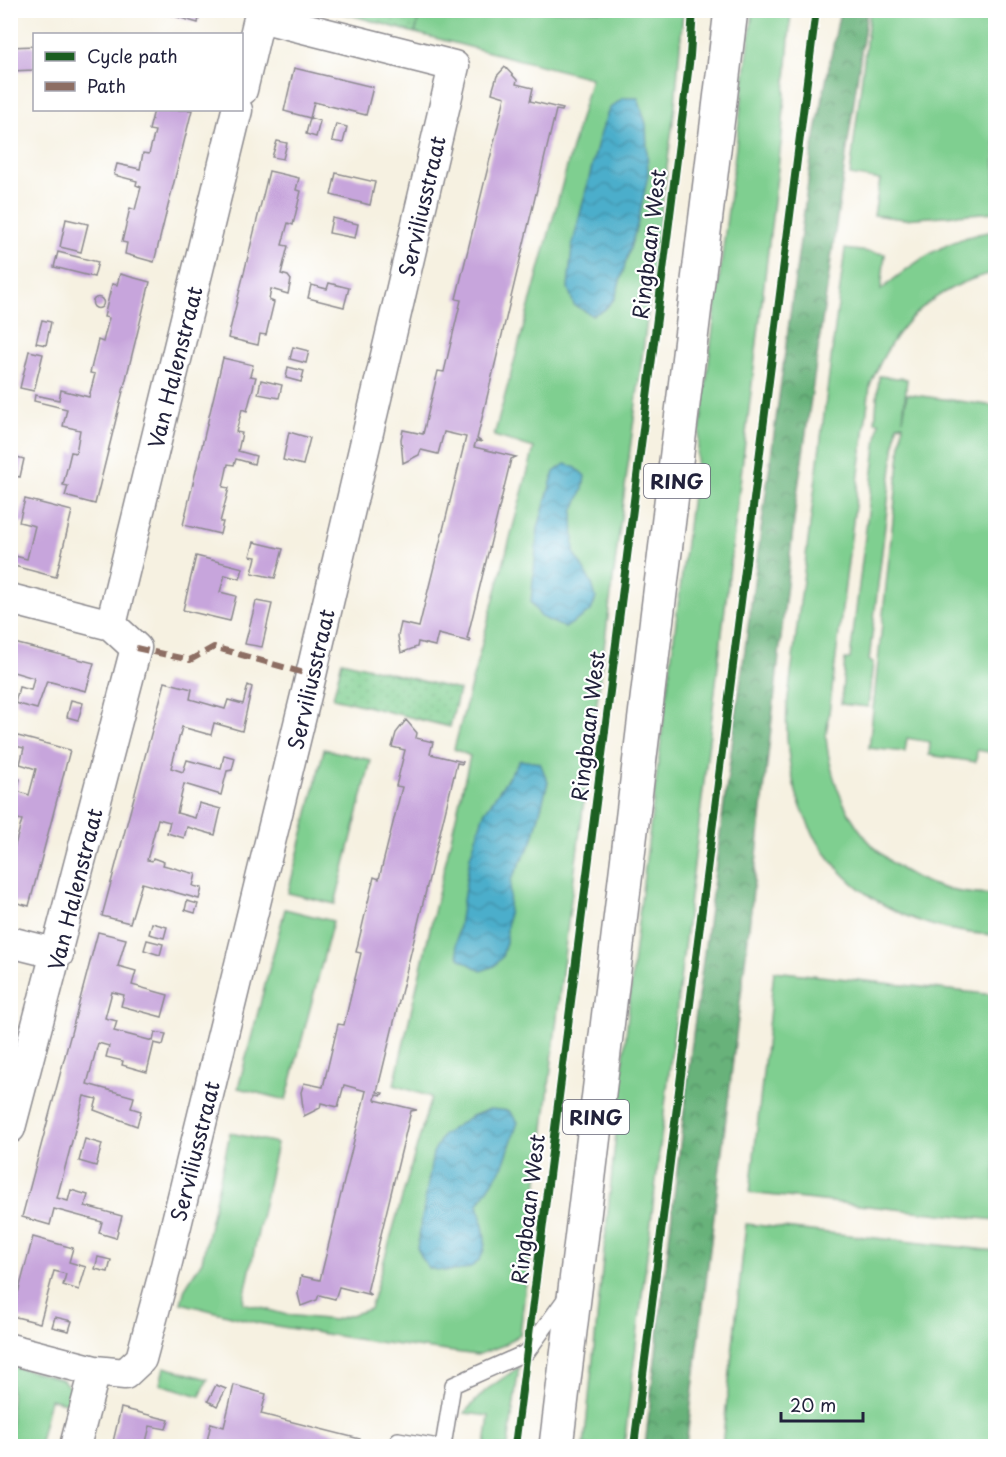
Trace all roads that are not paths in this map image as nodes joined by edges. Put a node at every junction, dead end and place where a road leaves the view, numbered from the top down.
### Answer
1 (731, 10) edge
2 (260, 14) edge
3 (243, 86) edge
4 (237, 111) edge
5 (10, 599) edge
6 (111, 625) junction
7 (10, 942) edge
8 (58, 954) junction
9 (10, 1128) edge
10 (576, 1283) junction
11 (10, 1349) edge
12 (95, 1371) junction
13 (75, 1446) edge
14 (397, 1446) edge
15 (433, 1446) edge
16 (443, 1446) edge
17 (556, 1446) edge

1 - 10 main road, RING
2 - 3 street
2 - 12 street, Serviliusstraat
4 - 6 street, Van Halenstraat
5 - 6 street
6 - 8 street, Van Halenstraat
7 - 8 street
8 - 9 street, Van Halenstraat
10 - 16 lane
10 - 17 main road, RING
11 - 12 street
12 - 13 street
14 - 15 lane

